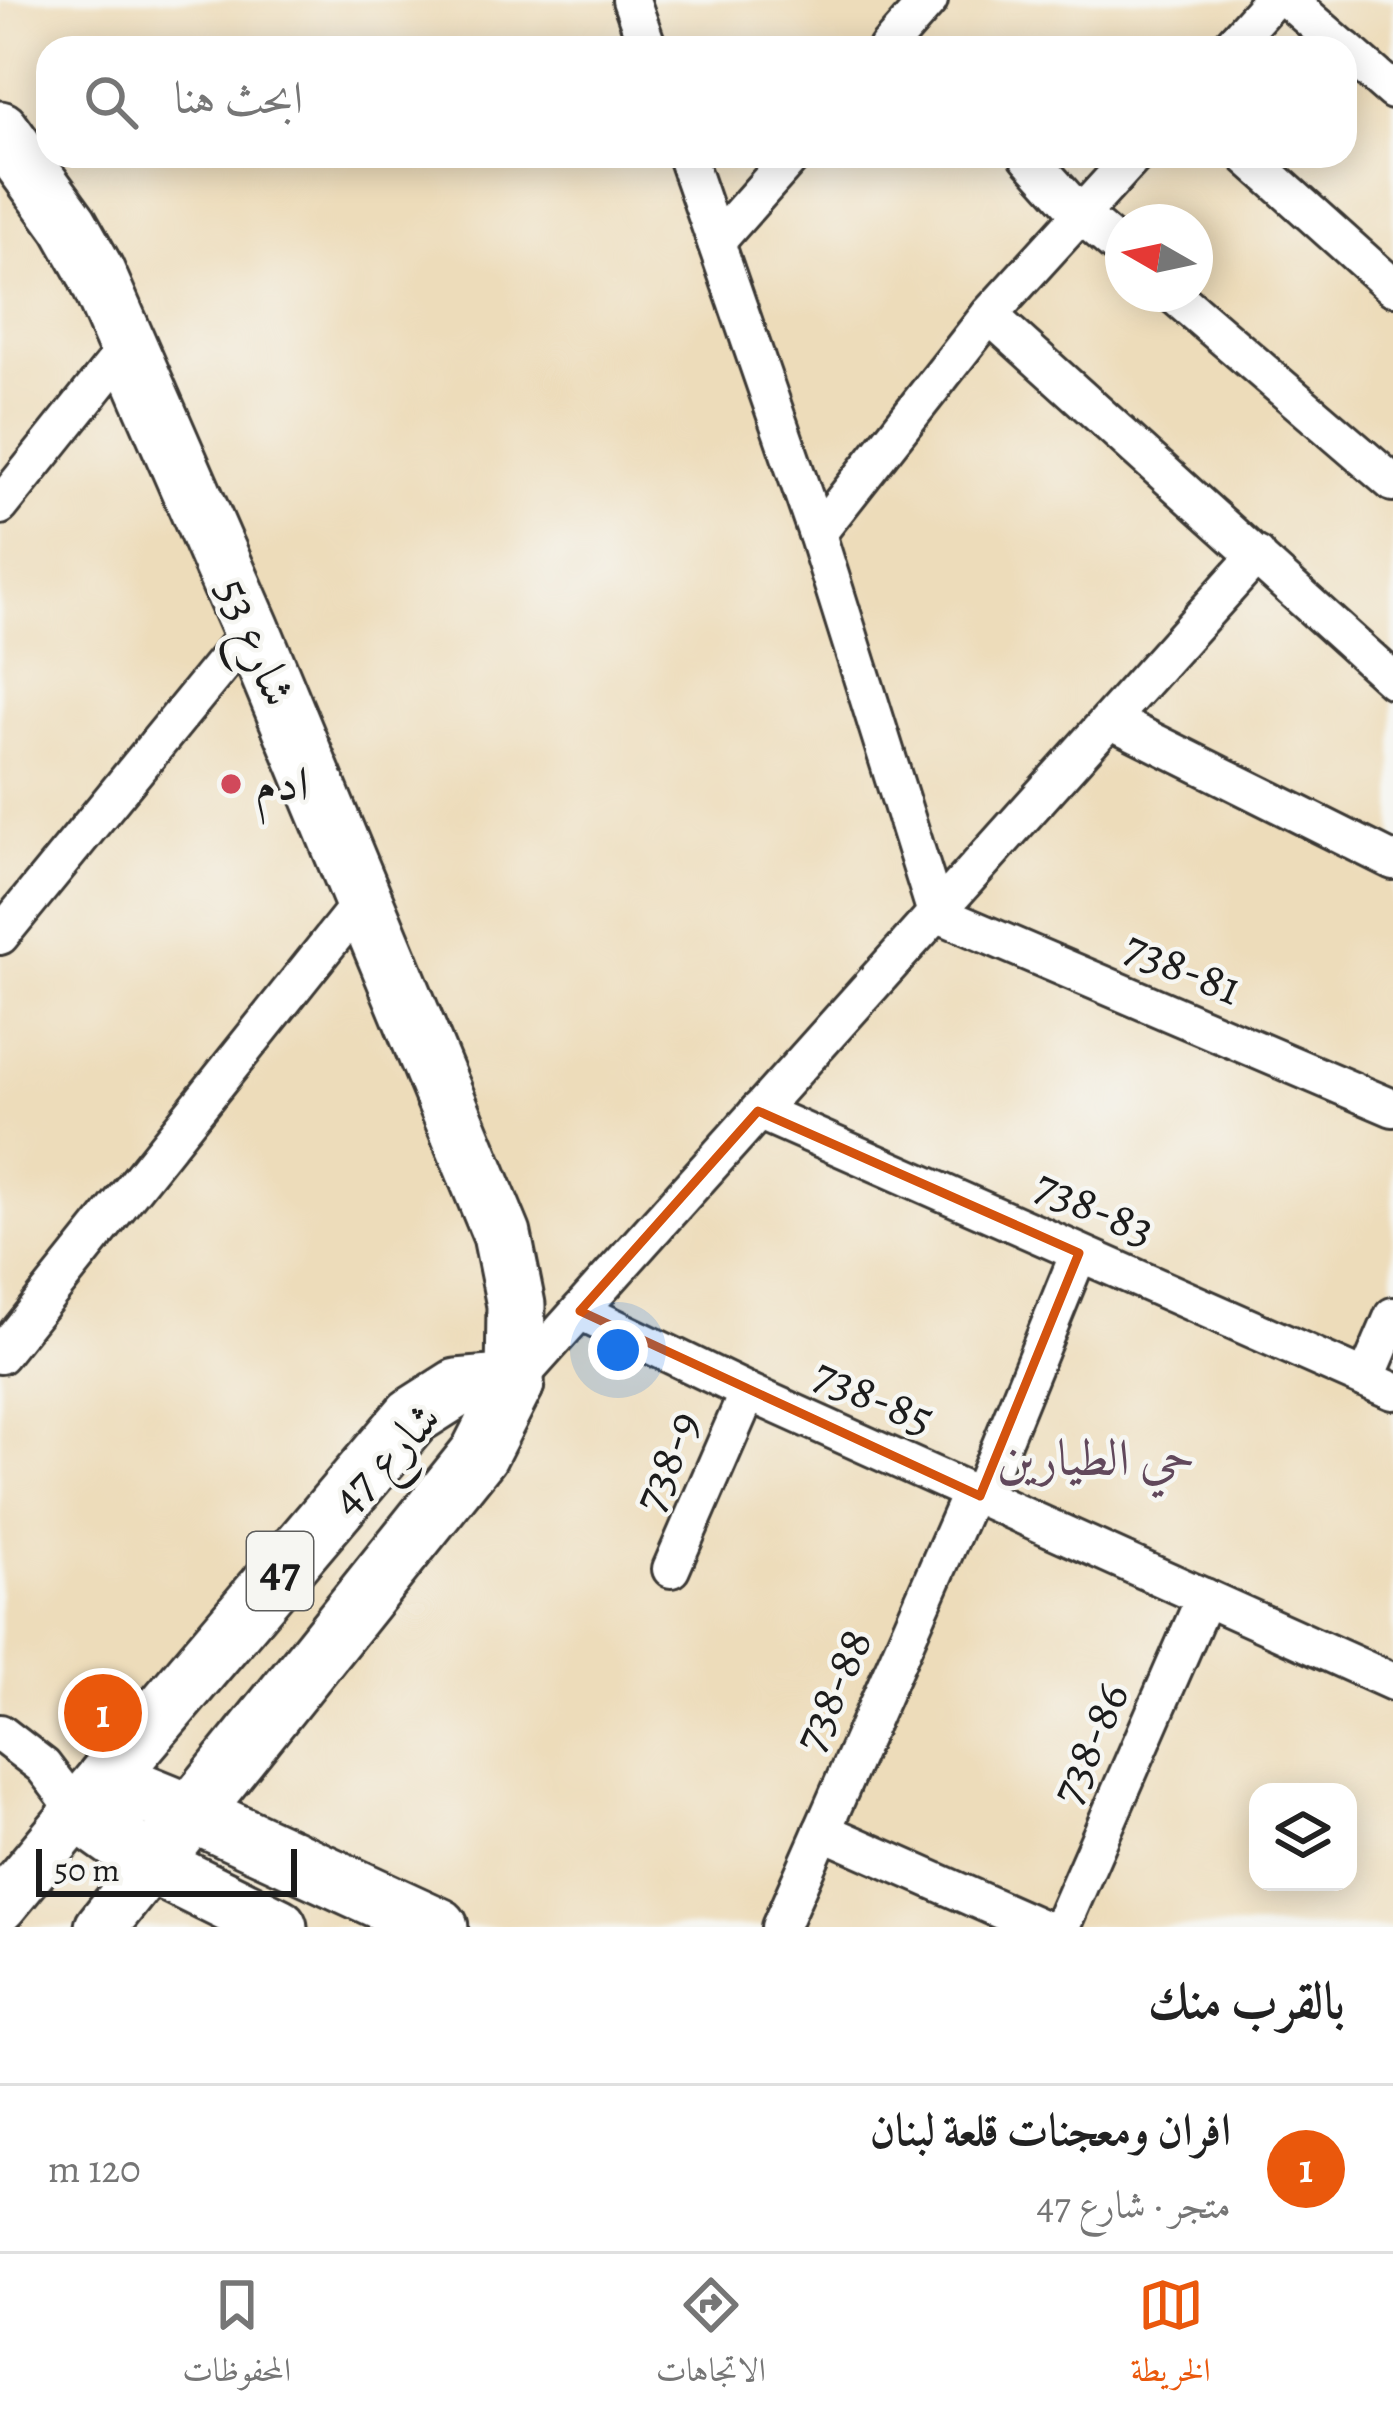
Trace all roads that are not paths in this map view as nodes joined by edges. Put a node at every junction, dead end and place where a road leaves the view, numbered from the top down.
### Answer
1 (632, 0) edge
2 (928, 0) edge
3 (1272, 0) edge
4 (1288, 0) edge
5 (644, 36) edge
6 (907, 36) edge
7 (1240, 36) edge
8 (1329, 36) edge
9 (1357, 60) edge
10 (1393, 91) edge
11 (0, 130) edge
12 (690, 168) edge
13 (781, 168) edge
14 (1039, 168) edge
15 (1123, 168) edge
16 (1260, 168) edge
17 (1081, 215) junction
18 (1105, 236) edge
19 (716, 242) junction
20 (1393, 287) edge
21 (1194, 312) edge
22 (989, 315) junction
23 (128, 346) junction
24 (1393, 483) edge
25 (0, 506) edge
26 (817, 534) junction
27 (1257, 555) junction
28 (250, 629) junction
29 (1393, 680) edge
30 (1109, 720) junction
31 (1393, 861) edge
32 (363, 899) junction
33 (936, 913) junction
34 (0, 936) edge
35 (1393, 1108) edge
36 (758, 1111) junction
37 (1079, 1253) junction
38 (580, 1311) junction
39 (1393, 1316) edge
40 (0, 1354) edge
41 (515, 1383) junction
42 (1380, 1385) edge
43 (748, 1392) junction
44 (975, 1494) junction
45 (671, 1569) dead end
46 (1204, 1597) junction
47 (1393, 1682) edge
48 (0, 1733) edge
49 (92, 1795) junction
50 (192, 1813) junction
51 (822, 1831) junction
52 (151, 1864) junction
53 (0, 1906) edge
54 (101, 1927) edge
55 (278, 1927) edge
56 (439, 1927) edge
57 (780, 1927) edge
58 (1039, 1927) edge
59 (1061, 1927) edge

1 - 5 street
2 - 6 street
3 - 7 street
4 - 8 street
9 - 10 street
11 - 23 main road, شارع 53
12 - 19 street
13 - 19 street
14 - 17 street
15 - 17 street
16 - 20 street
17 - 18 street
17 - 22 street
19 - 26 street
21 - 24 street
22 - 26 street
22 - 27 street
23 - 25 street
23 - 28 main road, شارع 53
26 - 33 street
27 - 29 street
27 - 30 street, شارع 47
28 - 32 main road, شارع 53
28 - 34 street
30 - 31 street
30 - 33 street, شارع 47
32 - 40 street
32 - 41 main road, شارع 53
33 - 35 street, 738-81
33 - 36 street, شارع 47
36 - 37 street, 738-83
36 - 38 street, شارع 47
37 - 42 street, 738-83
37 - 44 street, 738-88
38 - 41 street, شارع 47
38 - 43 street, 738-85
39 - 42 street
41 - 49 main road, شارع 47 / 47
41 - 50 main road, شارع 47 / 47
43 - 44 street, 738-85
43 - 45 street, 738-9
44 - 46 street, 738-85
44 - 51 street, 738-88
46 - 47 street, 738-85
46 - 59 street, 738-86
48 - 49 street
49 - 50 main road
49 - 52 main road
49 - 53 street, شارع 47 / 47
50 - 52 main road, شارع 47 / 47
50 - 56 main road
51 - 57 street, 738-88
51 - 58 street
52 - 54 street, شارع 47 / 47
52 - 55 main road

